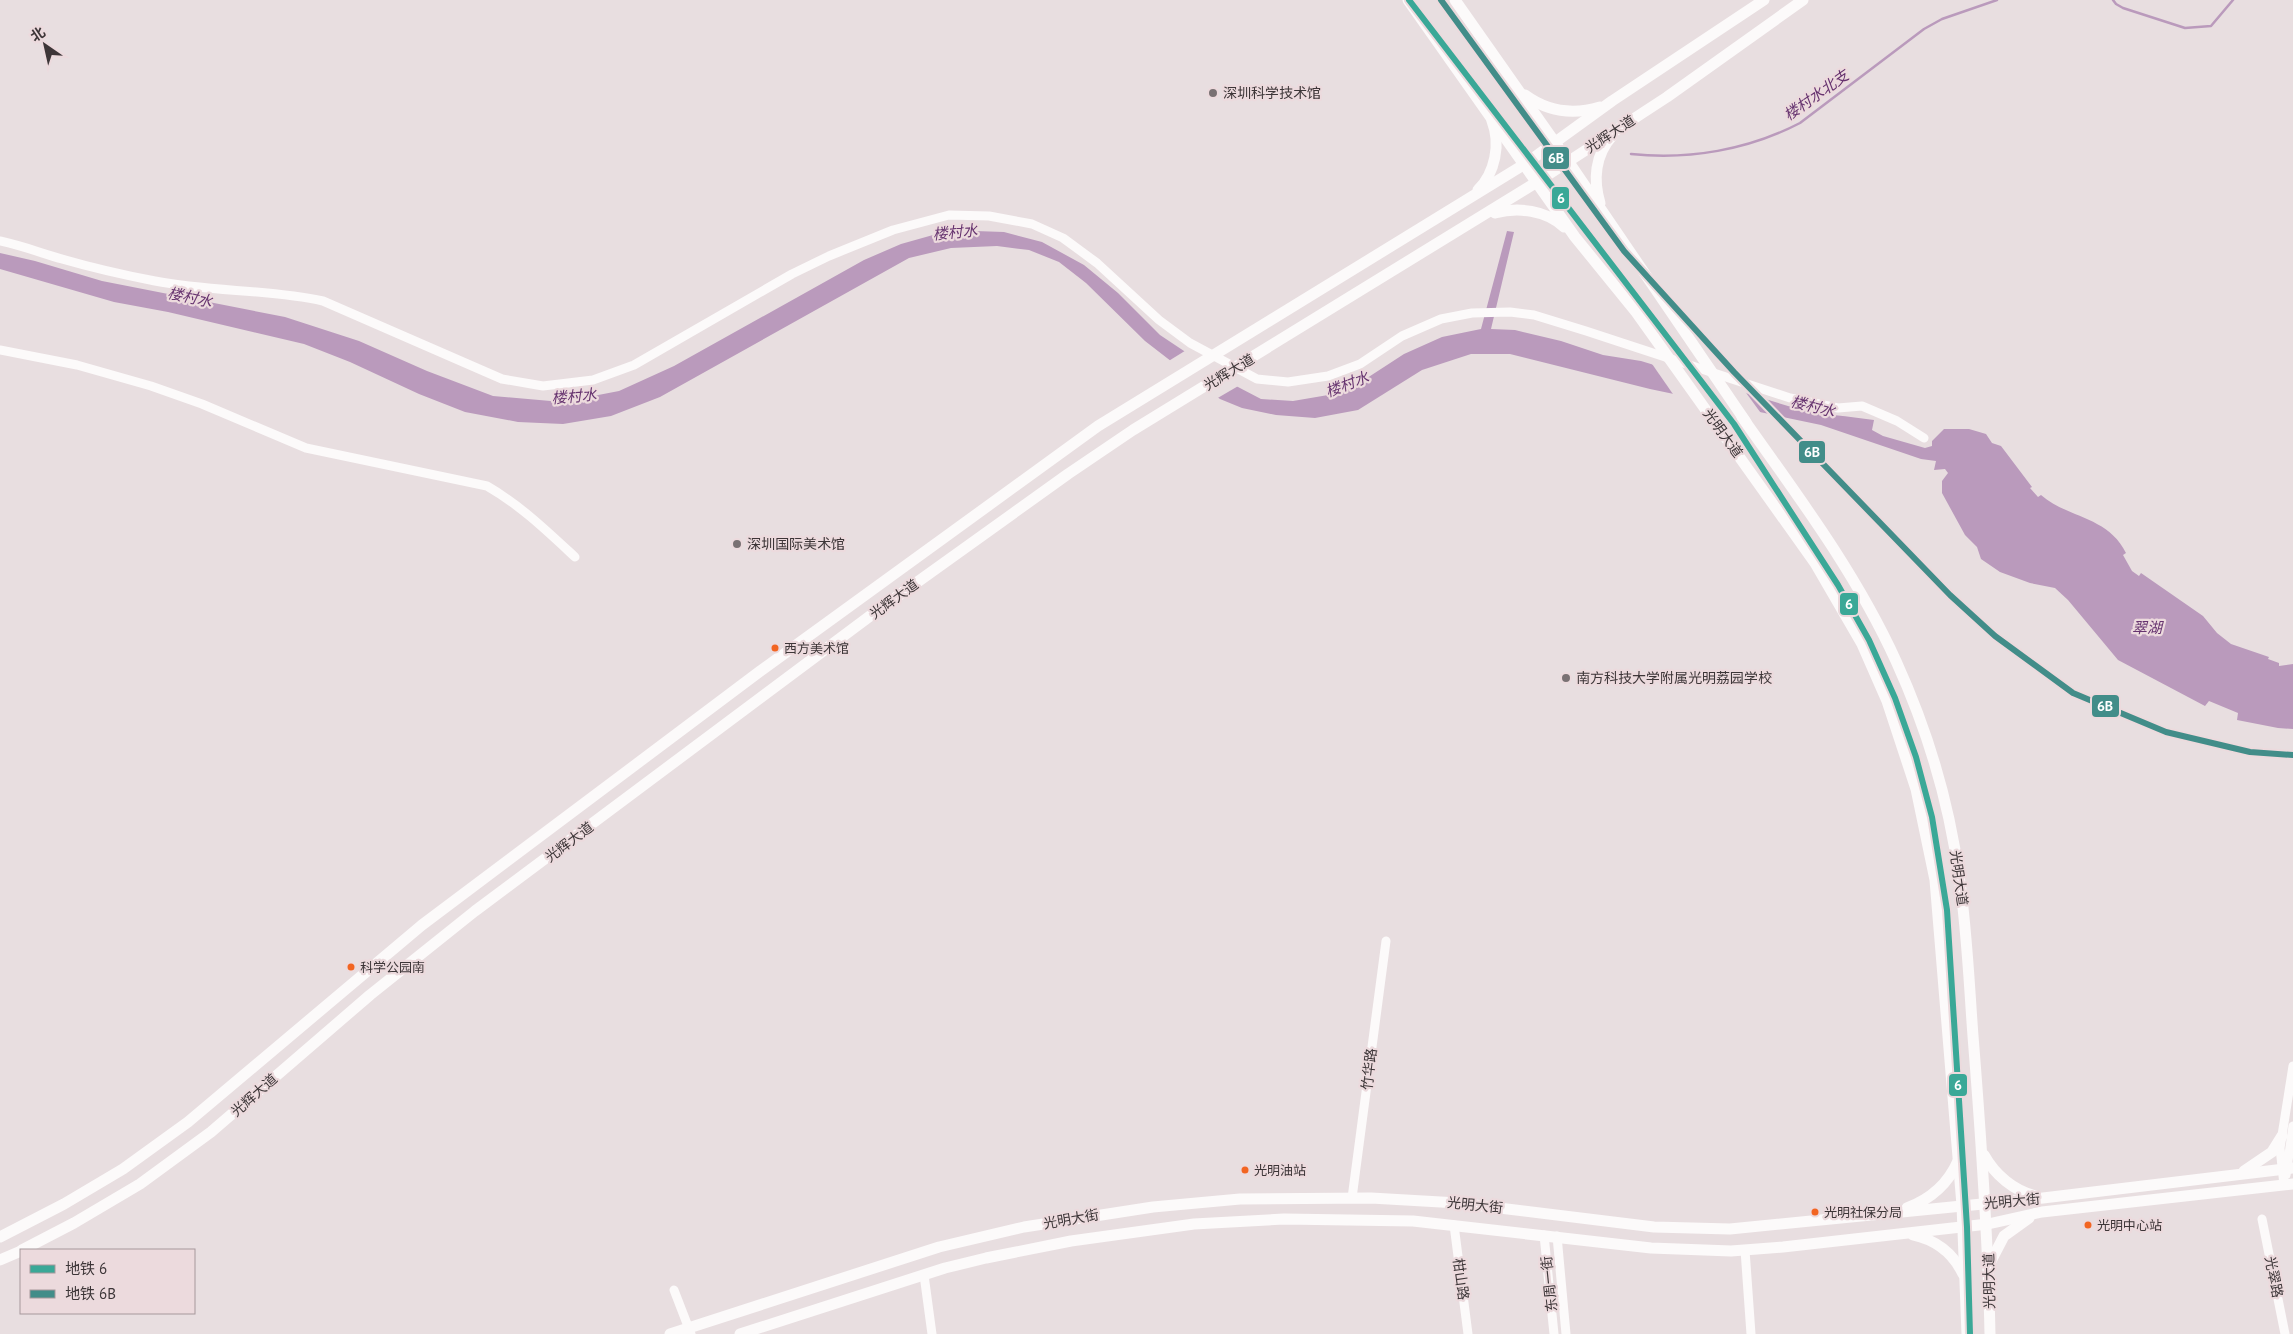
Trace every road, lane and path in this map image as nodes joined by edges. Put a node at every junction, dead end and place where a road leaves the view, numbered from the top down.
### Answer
1 (1408, 0) edge
2 (1455, 0) edge
3 (1764, 0) edge
4 (1803, 0) edge
5 (1514, 84) junction
6 (1612, 101) junction
7 (1489, 113) junction
8 (1631, 121) junction
9 (1556, 143) junction
10 (1568, 161) junction
11 (1525, 164) junction
12 (1537, 182) junction
13 (1470, 197) junction
14 (1607, 218) junction
15 (1471, 224) junction
16 (1575, 237) junction
17 (0, 241) edge
18 (0, 350) edge
19 (1742, 417) dead end
20 (1924, 438) dead end
21 (1781, 473) dead end
22 (575, 557) dead end
23 (1386, 941) dead end
24 (2293, 1066) edge
25 (2293, 1126) edge
26 (2282, 1136) junction
27 (1982, 1150) junction
28 (1959, 1160) junction
29 (2287, 1168) edge
30 (2238, 1174) junction
31 (2289, 1184) edge
32 (1352, 1198) junction
33 (2043, 1198) junction
34 (1986, 1203) junction
35 (1962, 1206) junction
36 (2042, 1212) junction
37 (1896, 1213) junction
38 (2262, 1219) dead end
39 (1454, 1224) junction
40 (1988, 1224) junction
41 (1963, 1227) junction
42 (1904, 1234) junction
43 (1544, 1235) junction
44 (1557, 1236) junction
45 (0, 1237) edge
46 (24, 1249) edge
47 (1745, 1250) junction
48 (20, 1251) edge
49 (0, 1260) edge
50 (1988, 1270) junction
51 (924, 1275) junction
52 (1965, 1280) junction
53 (674, 1290) dead end
54 (690, 1331) edge
55 (670, 1334) edge
56 (740, 1334) edge
57 (932, 1334) edge
58 (1468, 1334) edge
59 (1554, 1334) edge
60 (1566, 1334) edge
61 (1751, 1334) edge
62 (1967, 1334) edge
63 (1990, 1334) edge
64 (2285, 1334) edge

1 - 7 main road, 光明大道
2 - 5 main road, 光明大道
3 - 6 main road, 光辉大道
4 - 8 main road, 光辉大道
5 - 6 main road
5 - 9 main road, 光明大道
6 - 9 main road, 光辉大道
7 - 11 main road, 光明大道
7 - 13 main road
8 - 10 main road, 光辉大道
8 - 14 main road
9 - 10 main road, 光明大道
9 - 11 main road, 光辉大道
10 - 12 main road, 光辉大道
10 - 14 main road, 光明大道
11 - 12 main road, 光明大道
11 - 13 main road, 光辉大道
12 - 15 main road, 光辉大道
12 - 16 main road, 光明大道
13 - 45 main road, 光辉大道
14 - 21 main road, 光明大道
15 - 16 main road
15 - 46 main road, 光辉大道
16 - 28 main road, 光明大道
17 - 20 street
18 - 22 street
19 - 27 main road, 光明大道
23 - 32 street, 竹华路
24 - 26 street
25 - 29 street
26 - 29 street
26 - 30 main road
27 - 33 main road
27 - 34 main road, 光明大道
28 - 35 main road, 光明大道
28 - 37 main road
29 - 30 main road, 光明大街
29 - 31 street
30 - 33 main road, 光明大街
31 - 36 main road, 光明大街
32 - 37 main road, 光明大街
32 - 54 main road, 光明大街
33 - 34 main road, 光明大街
34 - 35 main road, 光明大街
34 - 40 main road, 光明大道
35 - 37 main road, 光明大街
35 - 41 main road, 光明大道
36 - 40 main road, 光明大街
36 - 50 main road
38 - 64 street, 光翠路
39 - 43 main road, 光明大街
39 - 51 main road, 光明大街
39 - 58 street, 柑山路
40 - 41 main road, 光明大街
40 - 50 main road, 光明大道
41 - 42 main road, 光明大街
41 - 52 main road, 光明大道
42 - 47 main road, 光明大街
42 - 52 main road
43 - 44 main road, 光明大街
43 - 59 street, 东周一街
44 - 47 main road, 光明大街
44 - 60 street, 东周一街
47 - 61 street
48 - 49 main road, 光辉大道
50 - 63 main road, 光明大道
51 - 56 main road, 光明大街
51 - 57 street
52 - 62 main road, 光明大道
53 - 54 street
54 - 55 main road, 光明大街

